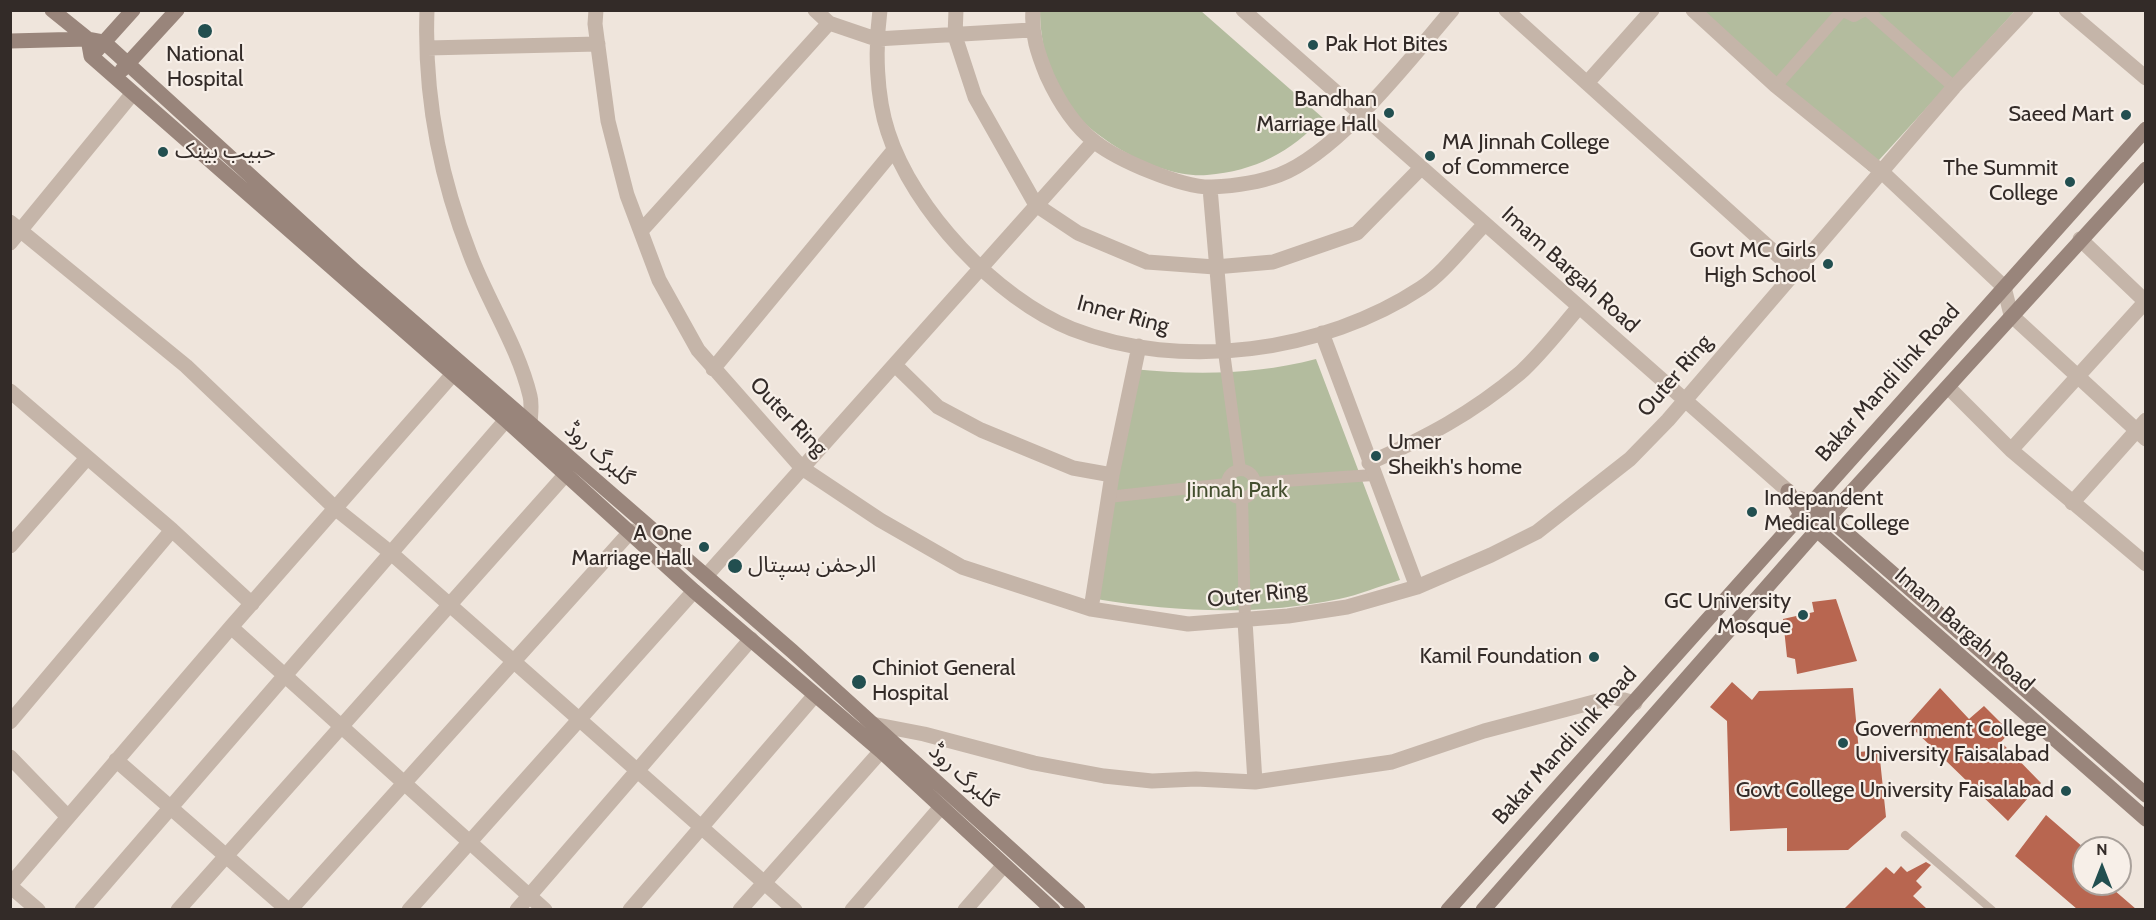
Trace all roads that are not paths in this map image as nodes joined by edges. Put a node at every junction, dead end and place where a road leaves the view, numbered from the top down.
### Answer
1 (52, 10) edge
2 (133, 10) edge
3 (177, 10) edge
4 (427, 10) edge
5 (596, 10) edge
6 (815, 10) edge
7 (880, 10) edge
8 (956, 10) edge
9 (1033, 10) edge
10 (1242, 10) edge
11 (1452, 10) edge
12 (1506, 10) edge
13 (1652, 10) edge
14 (1693, 10) edge
15 (1866, 10) edge
16 (2026, 10) edge
17 (2066, 10) edge
18 (1841, 11) edge
19 (829, 23) junction
20 (1031, 30) junction
21 (955, 36) junction
22 (88, 39) junction
23 (876, 39) junction
24 (10, 41) edge
25 (104, 42) junction
26 (598, 44) junction
27 (427, 48) junction
28 (91, 56) junction
29 (128, 64) junction
30 (117, 77) junction
31 (2145, 78) edge
32 (1587, 83) junction
33 (1776, 87) junction
34 (1954, 87) junction
35 (133, 93) junction
36 (1360, 115) junction
37 (2145, 129) edge
38 (1094, 141) junction
39 (894, 150) junction
40 (1421, 168) junction
41 (2145, 169) edge
42 (1882, 172) junction
43 (1210, 188) junction
44 (1036, 205) junction
45 (1485, 224) junction
46 (15, 226) edge
47 (641, 231) junction
48 (2080, 239) junction
49 (10, 243) edge
50 (981, 267) junction
51 (1215, 267) junction
52 (1794, 270) junction
53 (2004, 287) junction
54 (2145, 301) edge
55 (1579, 308) junction
56 (2011, 315) junction
57 (1322, 333) junction
58 (1138, 346) junction
59 (1224, 352) junction
60 (895, 365) junction
61 (713, 369) junction
62 (453, 374) junction
63 (2078, 376) junction
64 (1948, 387) junction
65 (10, 391) edge
66 (1684, 401) junction
67 (506, 420) junction
68 (529, 422) junction
69 (2142, 430) edge
70 (531, 442) junction
71 (2011, 450) junction
72 (87, 458) junction
73 (802, 468) junction
74 (1371, 469) junction
75 (1240, 470) junction
76 (566, 474) junction
77 (1112, 476) junction
78 (1255, 483) junction
79 (1227, 484) junction
80 (1788, 491) joint
81 (1108, 496) junction
82 (1242, 497) junction
83 (2072, 503) junction
84 (336, 509) junction
85 (1805, 509) junction
86 (1829, 518) junction
87 (172, 530) junction
88 (1817, 530) junction
89 (631, 531) junction
90 (10, 546) edge
91 (391, 553) junction
92 (2144, 558) edge
93 (706, 576) junction
94 (1418, 587) junction
95 (694, 591) junction
96 (252, 604) junction
97 (449, 605) junction
98 (1091, 609) junction
99 (1245, 621) junction
100 (231, 627) junction
101 (750, 639) junction
102 (513, 661) junction
103 (285, 675) junction
104 (815, 695) junction
105 (1635, 703) junction
106 (579, 719) junction
107 (845, 720) junction
108 (10, 722) edge
109 (872, 724) junction
110 (341, 726) junction
111 (881, 751) junction
112 (10, 758) edge
113 (116, 760) junction
114 (637, 770) junction
115 (1255, 782) junction
116 (404, 783) junction
117 (2145, 795) edge
118 (171, 807) junction
119 (941, 807) junction
120 (68, 817) junction
121 (2145, 819) edge
122 (701, 827) junction
123 (1905, 835) dead end
124 (470, 842) junction
125 (226, 855) junction
126 (1004, 865) junction
127 (764, 883) junction
128 (10, 886) edge
129 (530, 895) junction
130 (38, 909) edge
131 (82, 909) edge
132 (178, 909) edge
133 (289, 909) edge
134 (409, 909) edge
135 (517, 909) edge
136 (545, 909) edge
137 (630, 909) edge
138 (740, 909) edge
139 (795, 909) edge
140 (852, 909) edge
141 (965, 909) edge
142 (1053, 909) edge
143 (1078, 909) edge
144 (1448, 909) edge
145 (1483, 909) edge
146 (1992, 909) edge

1 - 22 main road
2 - 25 main road
3 - 29 main road
4 - 27 street
5 - 26 street, Outer Ring
6 - 19 street
7 - 23 street, Inner Ring
8 - 21 street
9 - 20 street
10 - 36 street, Imam Bargah Road
11 - 36 street
12 - 32 street
13 - 32 street
14 - 33 street
15 - 18 street
15 - 34 street
16 - 34 street, Outer Ring
17 - 31 street
18 - 33 street
19 - 23 street
19 - 47 street
20 - 21 street
20 - 38 street
21 - 23 street
21 - 44 street
22 - 24 main road
22 - 25 main road
22 - 28 main road
23 - 39 street, Inner Ring
25 - 28 main road
25 - 29 main road, گلبرگ روڈ
26 - 27 street
26 - 47 street, Outer Ring
27 - 68 street
28 - 30 main road, گلبرگ روڈ
29 - 30 main road
29 - 68 main road, گلبرگ روڈ
30 - 35 main road, گلبرگ روڈ
32 - 52 street
33 - 42 street
34 - 42 street, Outer Ring
35 - 46 street
35 - 62 main road, گلبرگ روڈ
36 - 40 street, Imam Bargah Road
36 - 43 street
37 - 53 main road, Bakar Mandi link Road
38 - 43 street
38 - 44 street
39 - 50 street, Inner Ring
39 - 61 street
40 - 45 street, Imam Bargah Road
40 - 51 street
41 - 48 main road, Bakar Mandi link Road
42 - 52 street, Outer Ring
42 - 53 street
43 - 51 street
44 - 50 street
44 - 51 street
45 - 55 street, Imam Bargah Road
45 - 57 street, Inner Ring
46 - 49 street
46 - 84 street
47 - 61 street, Outer Ring
48 - 54 street
48 - 56 main road, Bakar Mandi link Road
50 - 58 street, Inner Ring
50 - 60 street
51 - 59 street
52 - 66 street, Outer Ring
53 - 56 street
53 - 85 main road, Bakar Mandi link Road
54 - 63 street
55 - 66 street, Imam Bargah Road
55 - 74 street
56 - 63 street
56 - 64 main road, Bakar Mandi link Road
57 - 59 street, Inner Ring
57 - 74 street
58 - 59 street, Inner Ring
58 - 77 street
59 - 75 street
60 - 73 street
60 - 77 street
61 - 73 street, Outer Ring
62 - 67 main road, گلبرگ روڈ
62 - 84 street
63 - 69 street
63 - 71 street
64 - 71 street
64 - 86 main road, Bakar Mandi link Road
65 - 72 street
66 - 80 street, Imam Bargah Road
66 - 94 street, Outer Ring
67 - 70 main road, گلبرگ روڈ
67 - 91 street
68 - 70 street
68 - 93 main road, گلبرگ روڈ
69 - 83 street
70 - 76 main road, گلبرگ روڈ
71 - 83 street
72 - 87 street
72 - 90 street
73 - 93 street
73 - 98 street, Outer Ring
74 - 78 street
74 - 94 street
75 - 78 street
75 - 79 street
76 - 89 main road, گلبرگ روڈ
76 - 97 street
77 - 81 street
78 - 82 street
79 - 81 street
79 - 82 street
80 - 85 main road, Imam Bargah Road
81 - 98 street
82 - 99 street
83 - 92 street
84 - 91 street
84 - 96 street
85 - 86 main road, Imam Bargah Road
85 - 88 main road, Imam Bargah Road
85 - 105 main road, Bakar Mandi link Road
86 - 88 main road, Bakar Mandi link Road
86 - 117 main road, Imam Bargah Road
87 - 96 street
87 - 108 street
88 - 121 main road, Imam Bargah Road
88 - 145 main road, Bakar Mandi link Road
89 - 95 main road, گلبرگ روڈ
89 - 102 street
91 - 97 street
91 - 103 street
93 - 109 main road, گلبرگ روڈ
94 - 99 street, Outer Ring
95 - 101 main road, گلبرگ روڈ
95 - 106 street
96 - 100 street
97 - 102 street
97 - 110 street
98 - 99 street, Outer Ring
99 - 115 street
100 - 103 street
100 - 113 street
101 - 104 main road, گلبرگ روڈ
101 - 114 street
102 - 106 street
102 - 116 street
103 - 110 street
103 - 118 street
104 - 107 main road, گلبرگ روڈ
104 - 122 street
105 - 115 street
105 - 144 main road, Bakar Mandi link Road
106 - 114 street
106 - 124 street
107 - 109 street
107 - 111 main road, گلبرگ روڈ
109 - 115 street
109 - 143 main road, گلبرگ روڈ
110 - 116 street
110 - 125 street
111 - 119 main road, گلبرگ روڈ
111 - 127 street
112 - 120 street
113 - 118 street
113 - 120 street
114 - 122 street
114 - 129 street
116 - 124 street
116 - 133 street
118 - 125 street
118 - 131 street
119 - 126 main road, گلبرگ روڈ
119 - 140 street
120 - 128 street
122 - 127 street
122 - 137 street
123 - 146 lane
124 - 129 street
124 - 134 street
125 - 132 street
125 - 133 street
126 - 141 street
126 - 142 main road, گلبرگ روڈ
127 - 138 street
127 - 139 street
128 - 130 street
129 - 135 street
129 - 136 street

